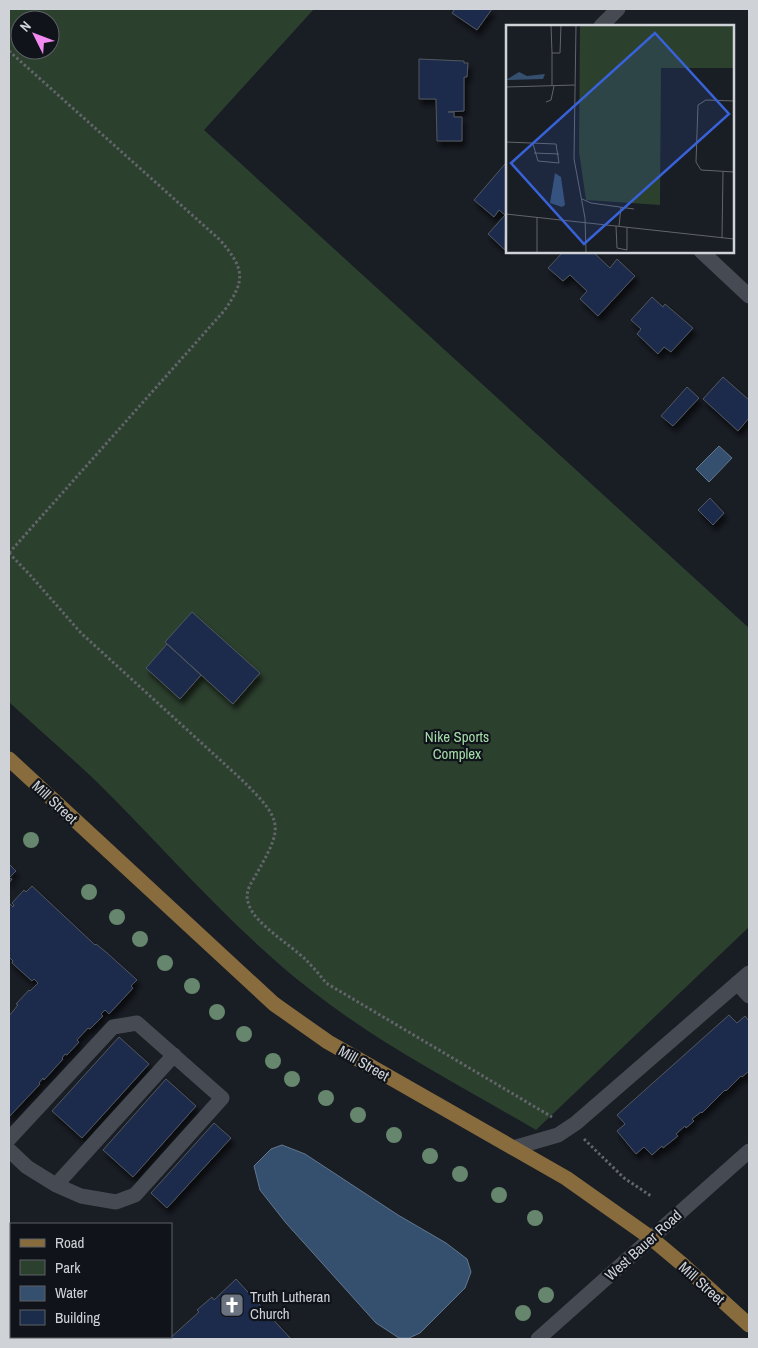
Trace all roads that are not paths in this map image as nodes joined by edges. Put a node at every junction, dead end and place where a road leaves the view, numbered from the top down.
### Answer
1 (618, 9) edge
2 (602, 25) edge
3 (702, 252) edge
4 (749, 296) edge
5 (9, 759) edge
6 (749, 973) edge
7 (737, 983) junction
8 (749, 996) edge
9 (174, 1055) junction
10 (9, 1140) edge
11 (512, 1148) junction
12 (9, 1150) edge
13 (749, 1151) edge
14 (56, 1185) junction
15 (651, 1238) junction
16 (749, 1325) edge
17 (538, 1339) edge

1 - 2 street
3 - 4 street
5 - 11 main road, Mill Street
6 - 7 street
7 - 8 street
7 - 11 street
9 - 10 street
9 - 14 street
9 - 14 street
11 - 15 main road, Mill Street
12 - 14 street
13 - 15 street, West Bauer Road
15 - 16 main road, Mill Street
15 - 17 street, West Bauer Road

